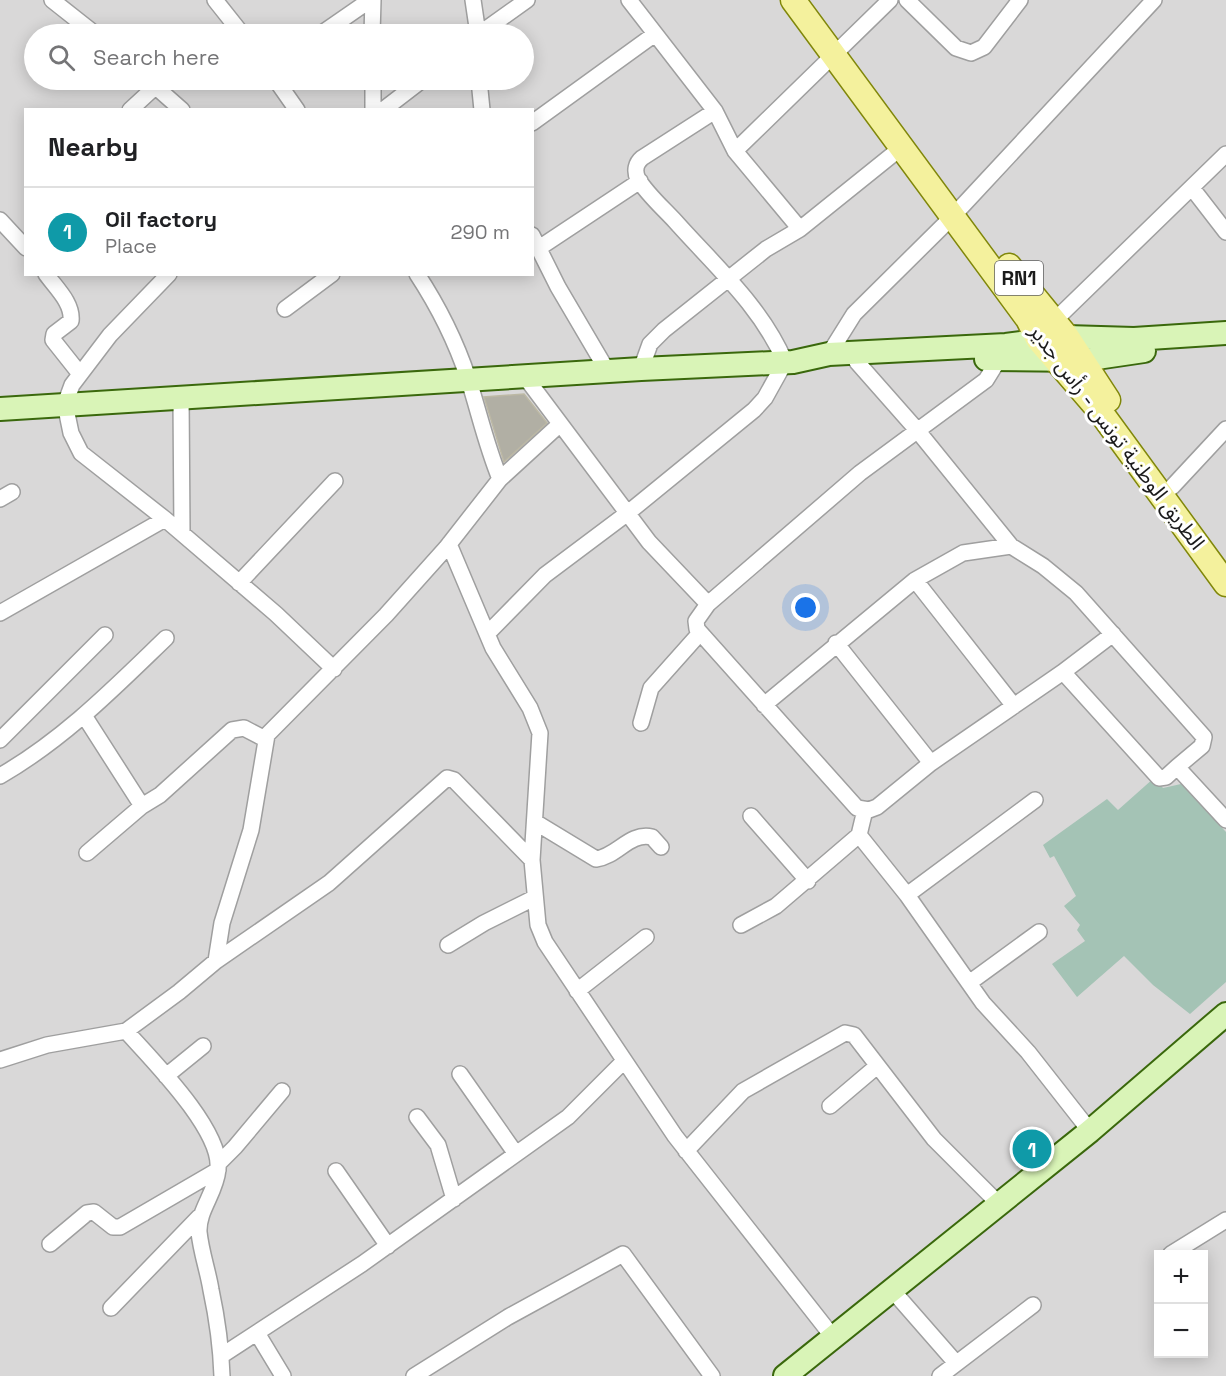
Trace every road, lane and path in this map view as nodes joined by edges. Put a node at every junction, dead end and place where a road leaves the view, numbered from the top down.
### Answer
1 (52, 0) edge
2 (215, 0) edge
3 (371, 0) edge
4 (473, 0) edge
5 (527, 0) edge
6 (629, 0) edge
7 (793, 0) edge
8 (810, 0) edge
9 (890, 0) edge
10 (907, 0) edge
11 (1020, 0) edge
12 (1154, 0) edge
13 (82, 24) edge
14 (234, 24) edge
15 (336, 24) edge
16 (372, 24) edge
17 (477, 24) edge
18 (493, 24) edge
19 (655, 34) junction
20 (839, 51) junction
21 (146, 90) edge
22 (160, 90) edge
23 (283, 90) edge
24 (373, 90) edge
25 (409, 90) edge
26 (480, 90) edge
27 (132, 108) edge
28 (180, 108) edge
29 (296, 108) edge
30 (373, 108) edge
31 (386, 108) edge
32 (482, 108) edge
33 (715, 111) junction
34 (534, 122) edge
35 (902, 147) junction
36 (735, 151) junction
37 (1226, 154) edge
38 (640, 181) junction
39 (1192, 188) junction
40 (958, 211) junction
41 (0, 220) edge
42 (800, 229) junction
43 (1226, 232) edge
44 (536, 242) edge
45 (24, 246) edge
46 (48, 276) edge
47 (167, 276) edge
48 (329, 276) edge
49 (418, 276) edge
50 (731, 278) junction
51 (285, 309) dead end
52 (1053, 333) junction
53 (1226, 333) edge
54 (1226, 344) edge
55 (829, 354) junction
56 (999, 359) junction
57 (1054, 360) junction
58 (1083, 360) junction
59 (789, 362) junction
60 (857, 362) junction
61 (641, 369) junction
62 (608, 372) junction
63 (80, 374) junction
64 (526, 378) junction
65 (468, 379) junction
66 (181, 397) junction
67 (65, 404) junction
68 (0, 409) edge
69 (559, 425) junction
70 (917, 429) junction
71 (1226, 429) edge
72 (500, 478) junction
73 (335, 481) dead end
74 (1172, 487) junction
75 (629, 512) junction
76 (165, 519) junction
77 (182, 533) junction
78 (449, 544) junction
79 (1011, 546) junction
80 (1226, 558) edge
81 (915, 580) junction
82 (239, 582) junction
83 (1226, 584) edge
84 (708, 604) junction
85 (0, 613) edge
86 (488, 633) junction
87 (700, 633) junction
88 (1113, 634) junction
89 (105, 635) dead end
90 (166, 638) dead end
91 (836, 643) junction
92 (334, 669) junction
93 (1063, 672) junction
94 (764, 705) junction
95 (1014, 706) junction
96 (85, 717) junction
97 (641, 723) dead end
98 (266, 739) junction
99 (0, 740) edge
100 (931, 763) junction
101 (1178, 768) junction
102 (0, 775) edge
103 (1035, 800) dead end
104 (142, 806) junction
105 (865, 810) junction
106 (751, 816) dead end
107 (1226, 820) edge
108 (535, 822) junction
109 (859, 835) junction
110 (661, 847) dead end
111 (87, 853) dead end
112 (532, 860) junction
113 (808, 881) junction
114 (907, 895) junction
115 (534, 898) junction
116 (741, 925) dead end
117 (1039, 932) dead end
118 (646, 937) dead end
119 (448, 945) dead end
120 (216, 961) junction
121 (969, 983) junction
122 (577, 992) junction
123 (1226, 1014) edge
124 (126, 1031) junction
125 (203, 1046) dead end
126 (0, 1060) edge
127 (624, 1061) junction
128 (876, 1067) junction
129 (460, 1074) dead end
130 (166, 1076) junction
131 (282, 1091) dead end
132 (830, 1106) dead end
133 (417, 1118) dead end
134 (1090, 1131) junction
135 (686, 1151) junction
136 (516, 1154) junction
137 (218, 1166) junction
138 (336, 1171) dead end
139 (454, 1198) junction
140 (999, 1204) junction
141 (199, 1217) junction
142 (1226, 1220) edge
143 (50, 1244) dead end
144 (388, 1246) junction
145 (1177, 1250) edge
146 (893, 1291) junction
147 (1033, 1305) dead end
148 (111, 1308) dead end
149 (257, 1333) junction
150 (833, 1337) junction
151 (221, 1356) junction
152 (956, 1363) junction
153 (222, 1376) edge
154 (283, 1376) edge
155 (414, 1376) edge
156 (712, 1376) edge
157 (785, 1376) edge
158 (940, 1376) edge

1 - 13 street
2 - 14 street
3 - 15 street
3 - 16 street
4 - 17 street
5 - 18 street
6 - 19 street
7 - 20 main road, الطريق الوطنية تونس - رأس جدير / RN1
8 - 20 main road, الطريق الوطنية تونس - رأس جدير / RN1
9 - 20 street
10 - 11 street
12 - 40 street
19 - 33 street
19 - 34 street
20 - 35 main road, الطريق الوطنية تونس - رأس جدير / RN1
20 - 36 street
20 - 40 main road, الطريق الوطنية تونس - رأس جدير / RN1
21 - 27 street
22 - 28 street
23 - 29 street
24 - 30 street
25 - 31 street
26 - 32 street
33 - 36 street
33 - 38 street
35 - 40 main road, الطريق الوطنية تونس - رأس جدير / RN1
35 - 42 street
36 - 42 street
37 - 39 street
38 - 44 street
38 - 50 street
39 - 43 street
39 - 52 street
40 - 52 main road, الطريق الوطنية تونس - رأس جدير / RN1
40 - 55 street
41 - 45 street
42 - 50 street
44 - 62 street
46 - 63 street
47 - 63 street
48 - 51 street
49 - 65 street
50 - 59 street
50 - 61 street
52 - 53 main road
52 - 55 main road
52 - 57 main road, الطريق الوطنية تونس - رأس جدير / RN1
52 - 58 main road, الطريق الوطنية تونس - رأس جدير / RN1
54 - 58 main road
55 - 59 main road
56 - 57 main road
56 - 60 main road
56 - 70 street
57 - 58 main road
57 - 83 main road, الطريق الوطنية تونس - رأس جدير / RN1
58 - 74 main road, الطريق الوطنية تونس - رأس جدير / RN1
59 - 60 main road
59 - 61 main road
59 - 75 street
60 - 70 street
61 - 62 main road
62 - 64 main road
63 - 67 street
64 - 65 main road
64 - 69 street
65 - 66 main road
65 - 72 street
66 - 67 main road
66 - 77 street
67 - 68 main road
67 - 76 street
69 - 72 street
69 - 75 street
70 - 79 street
70 - 84 street
71 - 74 street
72 - 78 street
73 - 82 street
74 - 80 main road, الطريق الوطنية تونس - رأس جدير / RN1
75 - 84 street
75 - 86 street
76 - 77 street
76 - 85 street
77 - 82 street
78 - 86 street
78 - 92 street
79 - 81 street
79 - 88 street
81 - 91 street
81 - 95 street
82 - 92 street
84 - 87 street
86 - 108 street
87 - 94 street
87 - 97 street
88 - 93 street
88 - 101 street
89 - 99 street
90 - 96 street
91 - 94 street
91 - 100 street
92 - 98 street
93 - 95 street
93 - 101 street
94 - 105 street
95 - 100 street
96 - 102 street
96 - 104 street
98 - 104 street
98 - 120 street
100 - 105 street
101 - 107 street
103 - 114 street
104 - 111 street
105 - 109 street
106 - 113 street
108 - 110 street
108 - 112 street
109 - 113 street
109 - 114 street
112 - 115 street
112 - 120 street
113 - 116 street
114 - 121 street
115 - 119 street
115 - 122 street
117 - 121 street
118 - 122 street
120 - 124 street
121 - 134 street
122 - 127 street
123 - 134 main road
124 - 126 street
124 - 130 street
125 - 130 street
127 - 135 street
127 - 136 street
128 - 132 street
128 - 135 street
128 - 140 street
129 - 136 street
130 - 137 street
131 - 137 street
133 - 139 street
134 - 140 main road
135 - 150 street
136 - 139 street
137 - 141 street
137 - 143 street
138 - 144 street
139 - 144 street
140 - 146 main road
141 - 148 street
141 - 151 street
142 - 145 street
144 - 149 street
146 - 150 main road
146 - 152 street
147 - 152 street
149 - 151 street
149 - 154 street
150 - 157 main road
151 - 153 street
152 - 158 street
155 - 156 street

